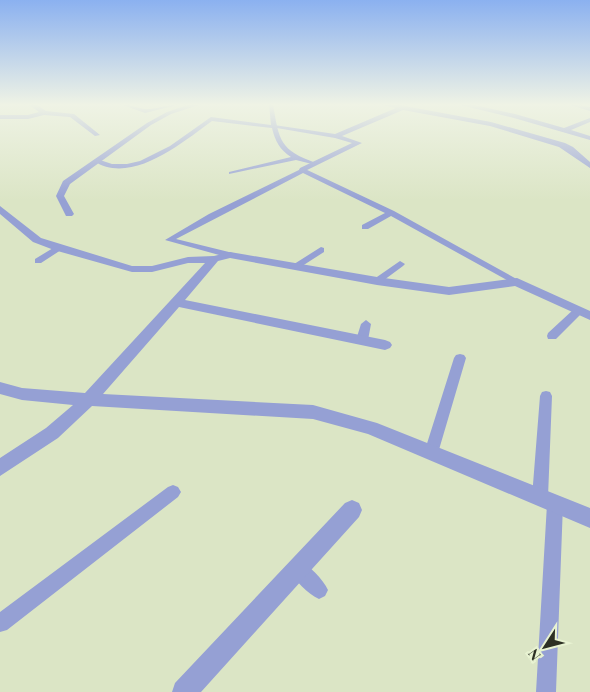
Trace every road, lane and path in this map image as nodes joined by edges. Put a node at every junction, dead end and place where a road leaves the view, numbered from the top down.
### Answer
1 (132, 136) edge
2 (186, 136) edge
3 (276, 136) edge
4 (336, 136) edge
5 (529, 136) edge
6 (549, 136) edge
7 (540, 140) junction
8 (295, 158) junction
9 (97, 161) junction
10 (314, 164) junction
11 (590, 166) edge
12 (303, 170) junction
13 (231, 174) dead end
14 (0, 209) edge
15 (391, 213) junction
16 (69, 214) dead end
17 (365, 226) dead end
18 (58, 248) junction
19 (320, 250) dead end
20 (230, 255) junction
21 (214, 259) junction
22 (38, 261) dead end
23 (400, 264) dead end
24 (296, 266) junction
25 (377, 281) junction
26 (517, 282) junction
27 (175, 302) junction
28 (584, 313) edge
29 (366, 324) dead end
30 (552, 336) dead end
31 (362, 340) junction
32 (385, 345) dead end
33 (460, 358) dead end
34 (0, 388) edge
35 (546, 396) dead end
36 (89, 400) junction
37 (431, 453) junction
38 (0, 468) edge
39 (173, 492) dead end
40 (548, 501) junction
41 (352, 510) dead end
42 (590, 518) edge
43 (298, 569) junction
44 (319, 590) dead end
45 (0, 623) edge
46 (184, 692) edge
47 (546, 692) edge

1 - 9 street
2 - 9 lane
3 - 8 lane
4 - 10 street
5 - 7 street
6 - 7 street
7 - 11 street
8 - 10 lane
8 - 13 lane
9 - 16 street
10 - 12 street
12 - 15 lane
12 - 20 lane
14 - 18 street
15 - 17 lane
15 - 26 lane
18 - 21 street
18 - 22 lane
19 - 24 lane
20 - 21 street
20 - 24 street
21 - 27 street
23 - 25 lane
24 - 25 street
25 - 26 street
26 - 28 street
27 - 31 street
27 - 36 street
28 - 30 lane
29 - 31 lane
31 - 32 street
33 - 37 lane
34 - 36 street
35 - 40 lane
36 - 37 street
36 - 38 street
37 - 40 street
39 - 45 lane
40 - 42 street
40 - 47 lane
41 - 43 street
43 - 44 lane
43 - 46 street

